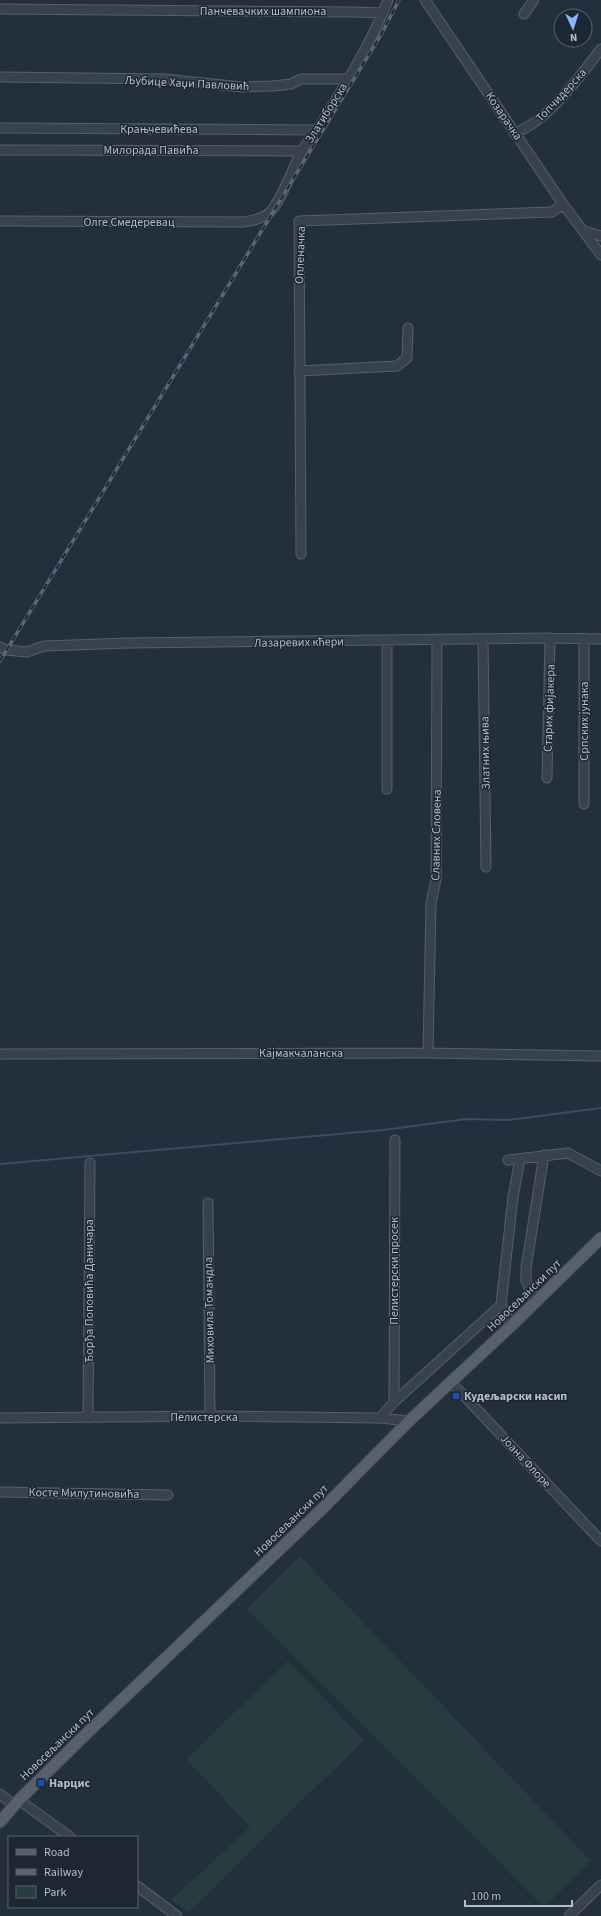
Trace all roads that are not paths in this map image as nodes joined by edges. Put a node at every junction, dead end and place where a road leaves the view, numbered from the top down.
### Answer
1 (388, 0) edge
2 (425, 0) edge
3 (534, 0) edge
4 (0, 9) edge
5 (383, 13) junction
6 (524, 14) dead end
7 (601, 49) edge
8 (0, 77) edge
9 (348, 79) junction
10 (0, 128) edge
11 (317, 130) junction
12 (514, 133) junction
13 (0, 150) edge
14 (302, 151) junction
15 (563, 204) junction
16 (257, 219) joint
17 (0, 221) edge
18 (584, 231) junction
19 (601, 236) edge
20 (601, 255) edge
21 (408, 328) dead end
22 (299, 371) junction
23 (301, 554) dead end
24 (550, 638) junction
25 (584, 638) junction
26 (483, 639) junction
27 (601, 639) edge
28 (387, 640) junction
29 (438, 640) junction
30 (0, 647) edge
31 (547, 778) dead end
32 (387, 789) dead end
33 (584, 804) dead end
34 (486, 867) dead end
35 (428, 1053) junction
36 (0, 1054) edge
37 (601, 1056) edge
38 (395, 1140) dead end
39 (544, 1155) junction
40 (520, 1159) junction
41 (508, 1160) dead end
42 (90, 1164) dead end
43 (601, 1171) edge
44 (208, 1203) dead end
45 (601, 1238) edge
46 (536, 1302) junction
47 (500, 1305) junction
48 (512, 1325) junction
49 (451, 1382) junction
50 (394, 1402) junction
51 (210, 1416) junction
52 (0, 1418) edge
53 (88, 1418) junction
54 (380, 1418) junction
55 (409, 1421) junction
56 (0, 1492) edge
57 (168, 1495) dead end
58 (601, 1541) edge
59 (0, 1794) edge
60 (16, 1802) junction
61 (0, 1822) edge
62 (68, 1836) edge
63 (601, 1885) edge
64 (138, 1887) edge
65 (177, 1916) edge
66 (569, 1916) edge

1 - 5 street, Златиборска
2 - 12 street, Козарачка
3 - 6 street
4 - 5 street, Панчевачких шампиона
5 - 9 street, Златиборска
7 - 12 street, Топчидерска
8 - 9 street, Љубице Хаџи Павловић
9 - 11 street, Златиборска
10 - 11 street, Крањчевићева
11 - 14 street, Златиборска
12 - 15 street, Козарачка
13 - 14 street, Милорада Павића
14 - 16 street, Златиборска
15 - 18 street, Козарачка
15 - 22 street, Опленачка
16 - 17 street, Олге Смедеревац
18 - 19 street
18 - 20 street, Козарачка
21 - 22 street
22 - 23 street, Опленачка
24 - 25 street, Лазаревих кћери
24 - 26 street, Лазаревих кћери
24 - 31 street, Старих фијакера
25 - 27 street, Лазаревих кћери
25 - 33 street, Српских јунака
26 - 29 street, Лазаревих кћери
26 - 34 street, Златних њива
28 - 29 street, Лазаревих кћери
28 - 30 street, Лазаревих кћери
28 - 32 street
29 - 35 street, Славних Словена
35 - 36 street, Кајмакчаланска
35 - 37 street, Кајмакчаланска
38 - 50 street, Пелистерски просек
39 - 40 street
39 - 43 street
39 - 46 street
40 - 41 street
40 - 47 street
42 - 53 street, Ђорђа Поповића Даничара
44 - 51 street, Миховила Томандла
45 - 46 main road, Новосељански пут
46 - 48 main road, Новосељански пут
47 - 48 street
47 - 50 street
48 - 49 main road, Новосељански пут
49 - 55 main road, Новосељански пут
49 - 58 street, Јоана Флоре
50 - 54 street
51 - 53 street, Пелистерска
51 - 54 street, Пелистерска
52 - 53 street, Пелистерска
54 - 55 street, Пелистерска
55 - 60 main road, Новосељански пут
56 - 57 street, Косте Милутиновића
59 - 60 street
60 - 61 main road, Новосељански пут
60 - 62 street
63 - 66 street
64 - 65 street

